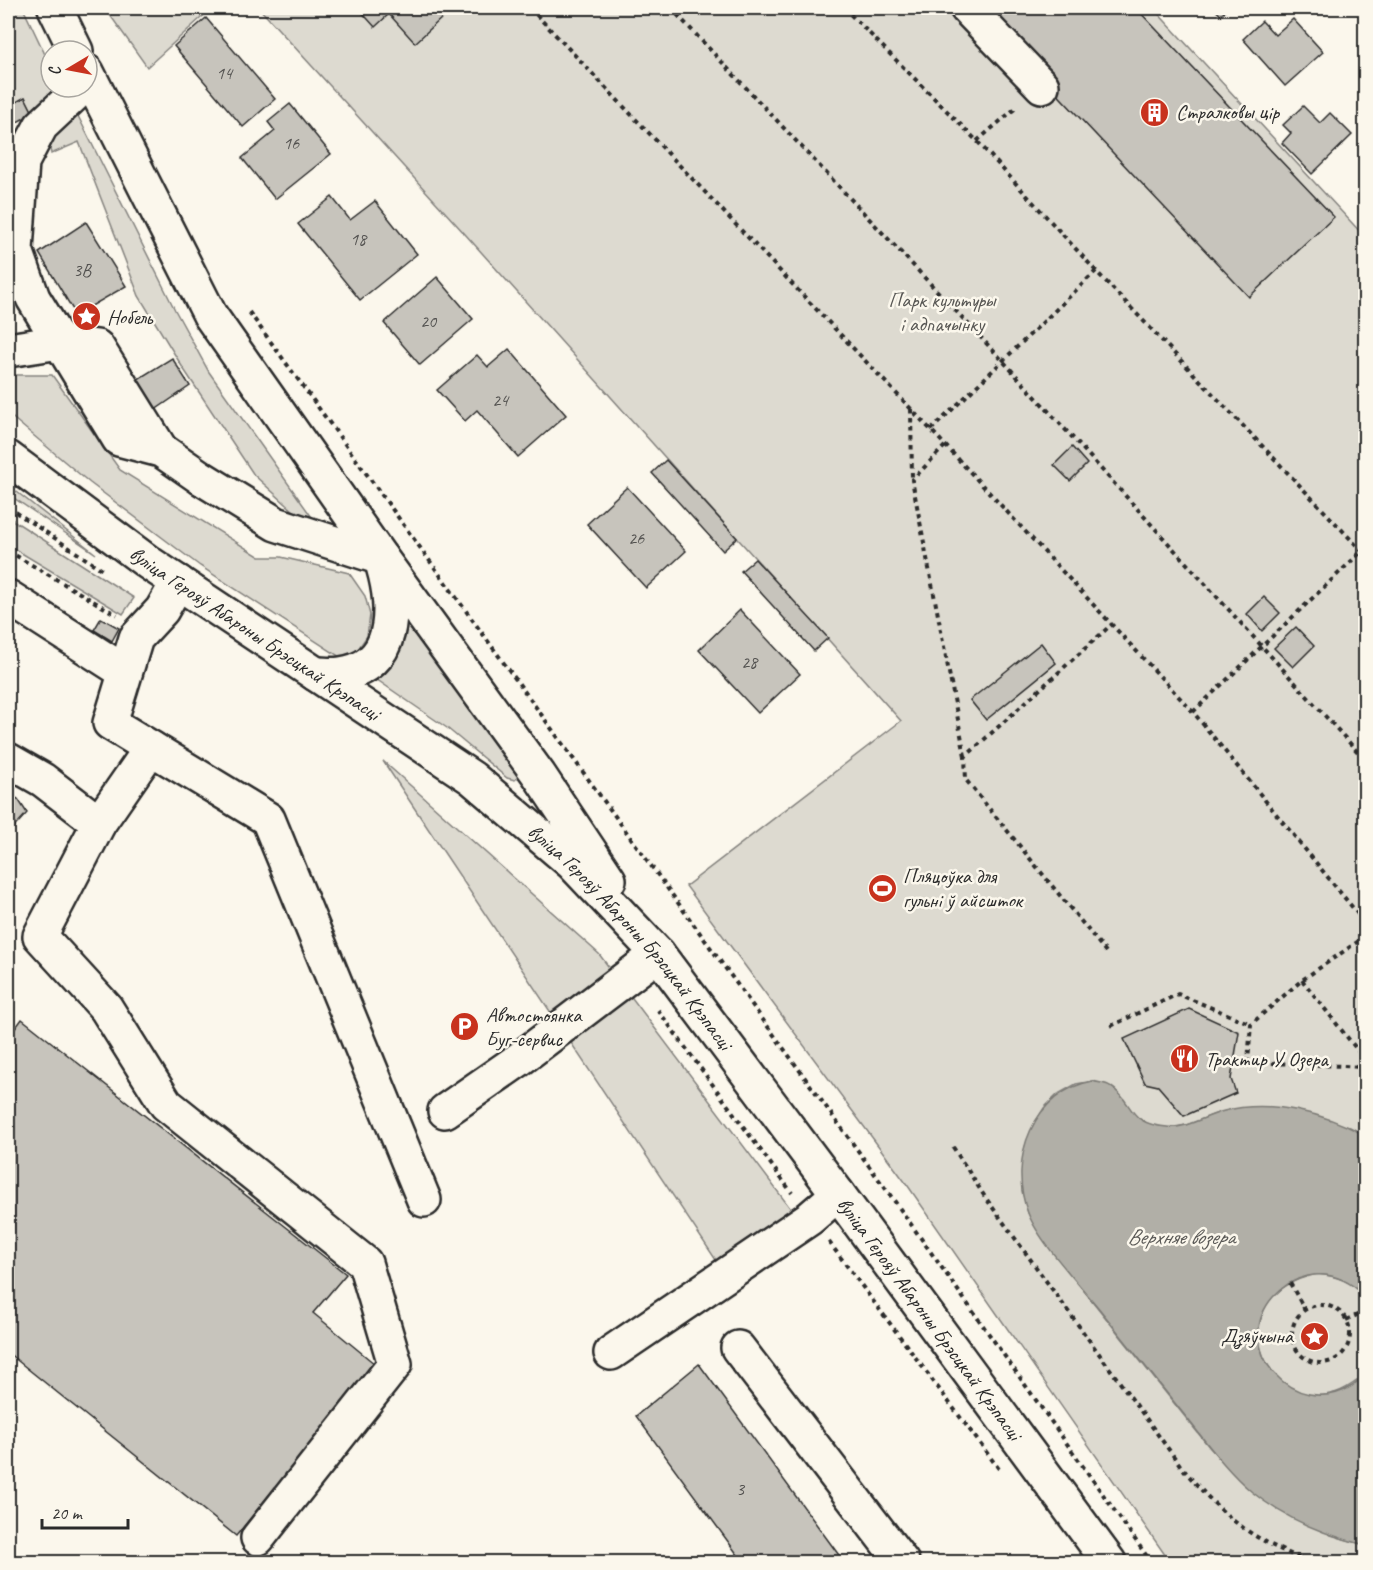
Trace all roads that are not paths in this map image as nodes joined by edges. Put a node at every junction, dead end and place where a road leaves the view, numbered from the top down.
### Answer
1 (55, 8) edge
2 (967, 8) edge
3 (70, 39) edge
4 (1042, 86) road end
5 (99, 96) edge
6 (70, 99) edge
7 (71, 344) junction
8 (8, 350) edge
9 (8, 458) edge
10 (381, 558) junction
11 (178, 582) junction
12 (8, 597) edge
13 (125, 672) junction
14 (316, 674) junction
15 (151, 748) junction
16 (8, 760) edge
17 (99, 824) junction
18 (658, 954) junction
19 (445, 1110) dead end
20 (838, 1194) junction
21 (424, 1200) dead end
22 (738, 1348) dead end
23 (611, 1353) dead end
24 (258, 1538) dead end
25 (902, 1563) edge
26 (1109, 1563) edge

1 - 3 main road
2 - 4 main road
5 - 10 main road
6 - 7 main road
7 - 8 main road
7 - 10 main road
9 - 11 main road, вуліца Герояў Абароны Брэсцкай Крэпасці
10 - 14 main road
10 - 18 main road
11 - 13 main road
11 - 14 main road, вуліца Герояў Абароны Брэсцкай Крэпасці
12 - 13 main road
13 - 15 main road
14 - 18 main road, вуліца Герояў Абароны Брэсцкай Крэпасці
15 - 17 main road
15 - 21 main road
16 - 17 main road
17 - 24 main road
18 - 19 main road
18 - 20 main road, вуліца Герояў Абароны Брэсцкай Крэпасці
20 - 23 main road
20 - 26 main road, вуліца Герояў Абароны Брэсцкай Крэпасці
22 - 25 main road

